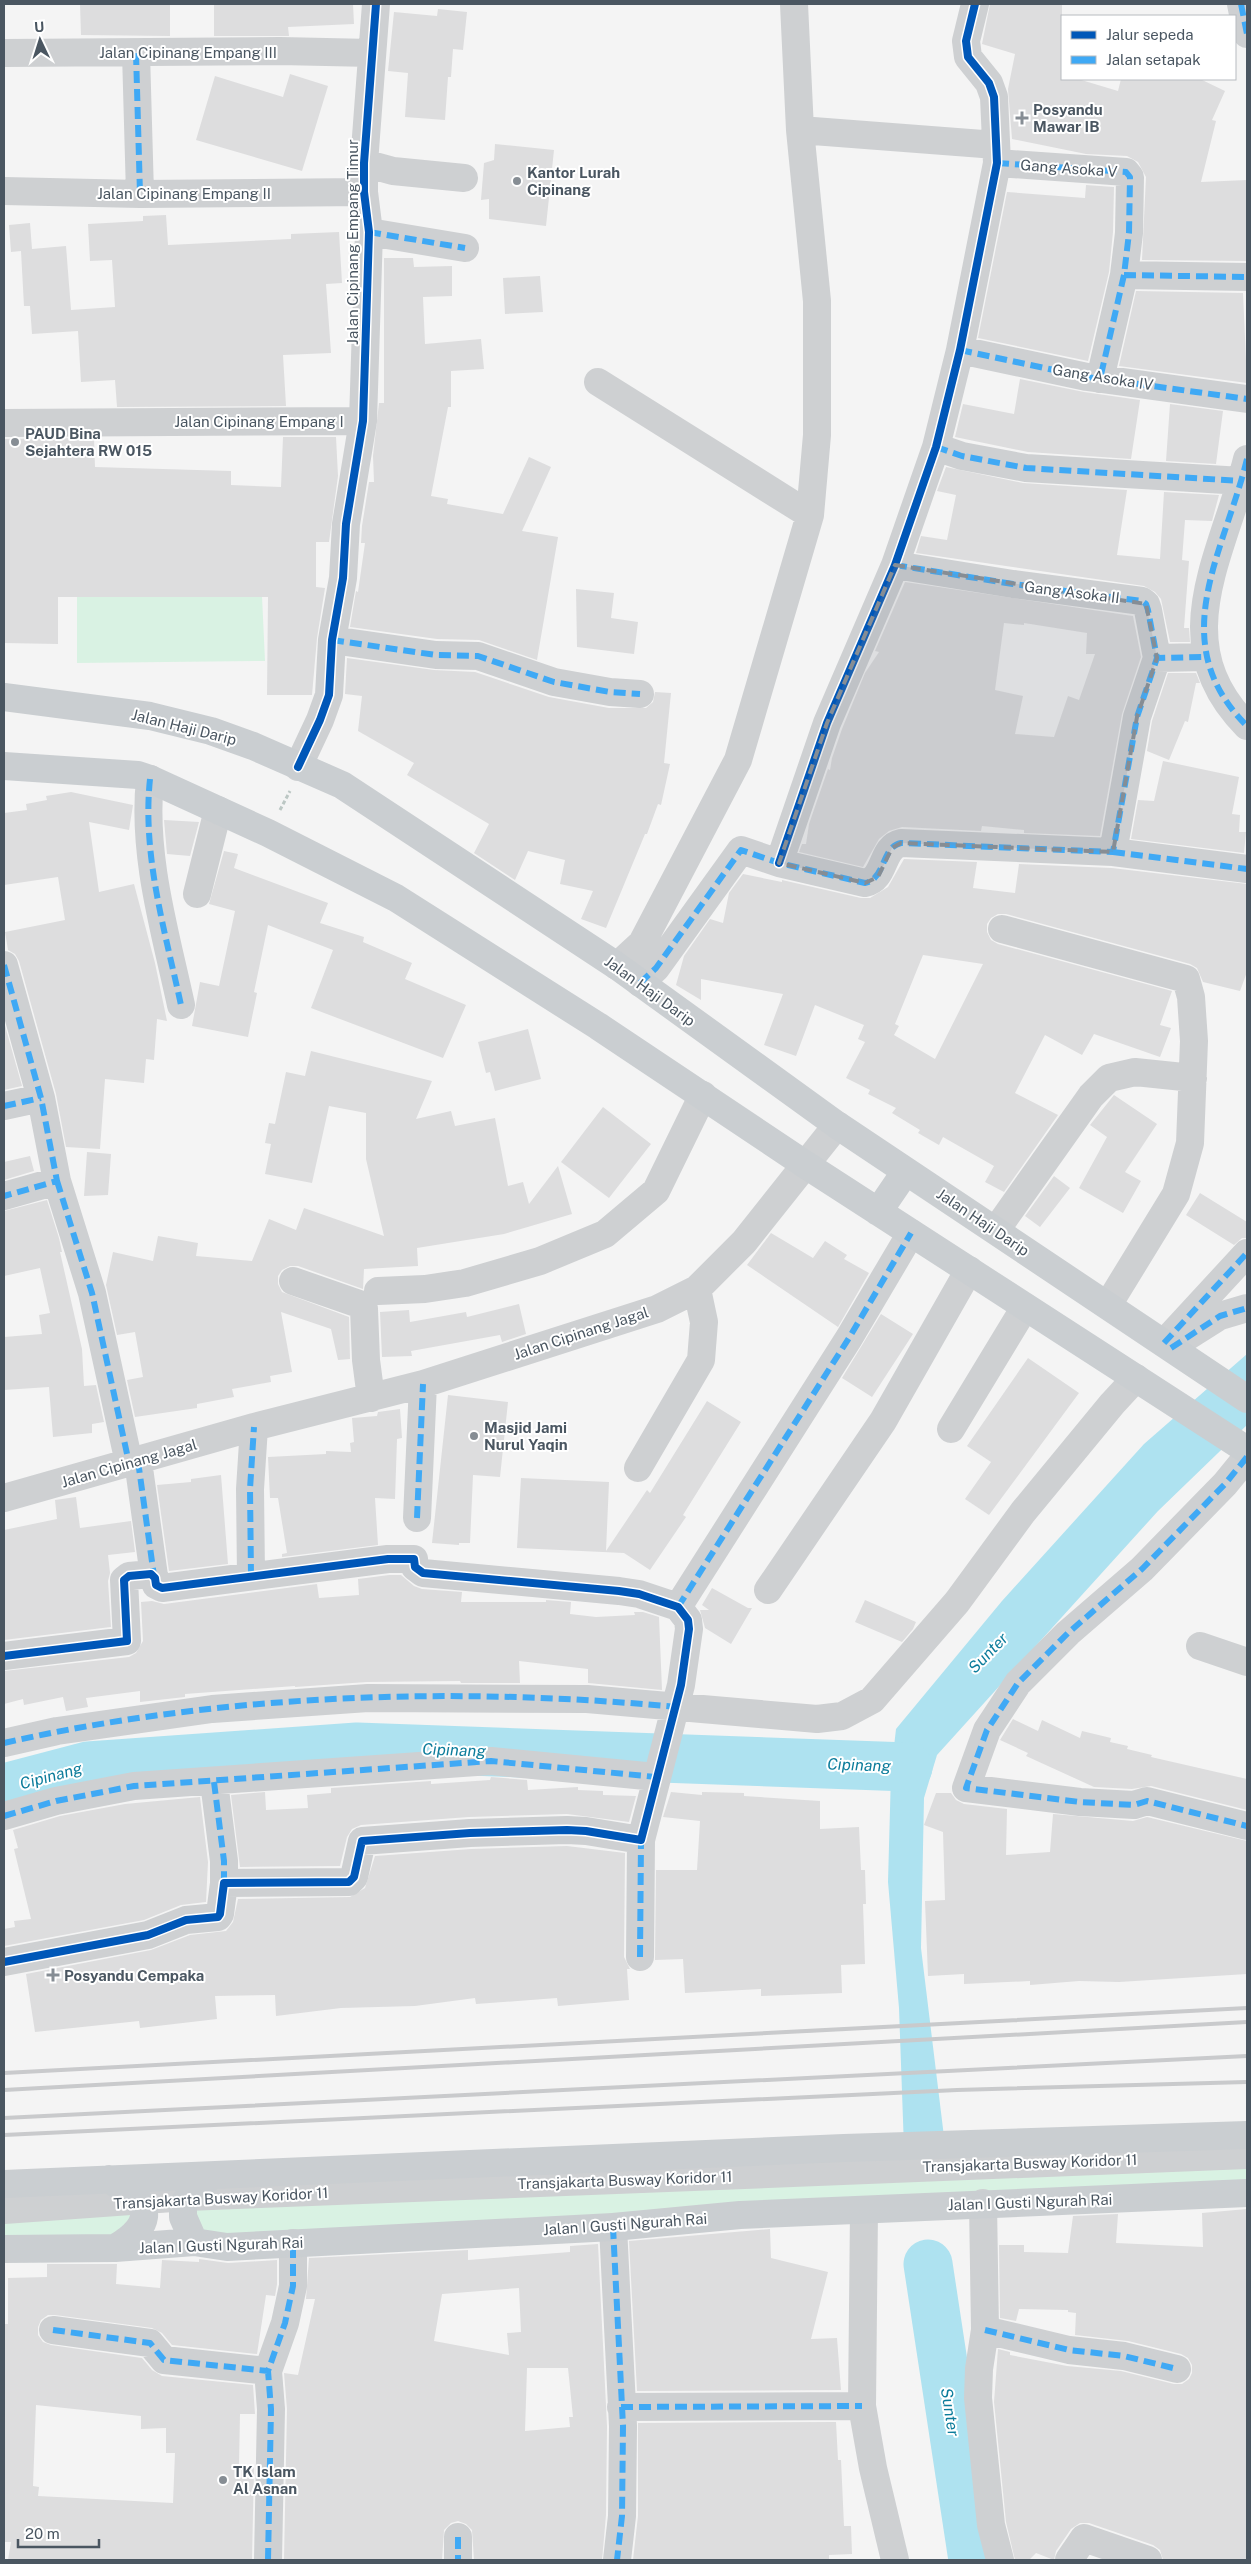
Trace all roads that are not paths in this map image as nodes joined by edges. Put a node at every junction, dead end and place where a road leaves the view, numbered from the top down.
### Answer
1 (376, 4) edge
2 (794, 4) edge
3 (975, 4) edge
4 (1241, 4) edge
5 (1247, 34) edge
6 (136, 52) junction
7 (4, 53) edge
8 (372, 53) junction
9 (800, 130) junction
10 (997, 154) junction
11 (364, 163) junction
12 (464, 178) dead end
13 (4, 191) edge
14 (364, 192) junction
15 (140, 194) junction
16 (369, 232) junction
17 (465, 248) dead end
18 (1124, 275) junction
19 (1247, 278) edge
20 (960, 350) junction
21 (1100, 379) junction
22 (598, 382) dead end
23 (1247, 399) edge
24 (363, 421) junction
25 (4, 423) edge
26 (936, 447) junction
27 (1245, 470) edge
28 (810, 515) junction
29 (895, 565) junction
30 (332, 640) junction
31 (1205, 657) junction
32 (1157, 658) junction
33 (640, 694) dead end
34 (4, 697) edge
35 (1247, 726) edge
36 (4, 766) edge
37 (300, 768) junction
38 (150, 779) junction
39 (218, 810) junction
40 (1113, 852) junction
41 (779, 863) junction
42 (1247, 869) edge
43 (197, 894) dead end
44 (1002, 929) dead end
45 (4, 965) edge
46 (617, 966) junction
47 (640, 983) junction
48 (7, 992) edge
49 (181, 1005) dead end
50 (1193, 1078) junction
51 (703, 1095) junction
52 (40, 1098) junction
53 (4, 1106) edge
54 (837, 1125) junction
55 (806, 1165) junction
56 (906, 1171) junction
57 (57, 1181) junction
58 (4, 1196) edge
59 (878, 1212) junction
60 (996, 1230) junction
61 (911, 1233) junction
62 (1247, 1253) edge
63 (969, 1270) junction
64 (293, 1282) dead end
65 (697, 1289) junction
66 (378, 1291) dead end
67 (1108, 1306) junction
68 (1025, 1307) junction
69 (1247, 1308) edge
70 (1167, 1345) junction
71 (1136, 1378) junction
72 (422, 1384) junction
73 (372, 1398) junction
74 (1247, 1399) edge
75 (254, 1427) junction
76 (951, 1430) dead end
77 (1244, 1450) edge
78 (134, 1462) junction
79 (638, 1468) dead end
80 (4, 1498) edge
81 (417, 1518) dead end
82 (154, 1576) junction
83 (251, 1576) junction
84 (768, 1590) dead end
85 (678, 1607) junction
86 (1200, 1646) dead end
87 (4, 1656) edge
88 (1247, 1662) edge
89 (673, 1716) junction
90 (4, 1743) edge
91 (658, 1771) junction
92 (214, 1782) junction
93 (4, 1816) edge
94 (1247, 1826) edge
95 (641, 1840) junction
96 (224, 1883) junction
97 (640, 1957) dead end
98 (4, 1962) edge
99 (1247, 2134) edge
100 (998, 2154) junction
101 (1247, 2155) edge
102 (848, 2159) junction
103 (211, 2176) junction
104 (109, 2179) junction
105 (4, 2184) edge
106 (1247, 2193) edge
107 (188, 2197) junction
108 (140, 2202) junction
109 (983, 2203) junction
110 (4, 2210) edge
111 (864, 2210) junction
112 (613, 2227) junction
113 (194, 2242) junction
114 (293, 2243) junction
115 (115, 2248) junction
116 (4, 2250) edge
117 (53, 2330) dead end
118 (985, 2330) junction
119 (1178, 2369) dead end
120 (268, 2371) junction
121 (862, 2406) junction
122 (621, 2407) junction
123 (268, 2560) edge
124 (617, 2560) edge
125 (895, 2560) edge
126 (1000, 2560) edge
127 (1069, 2560) edge
128 (1148, 2560) edge

1 - 8 street, Jalan Cipinang Empang Timur
2 - 9 street
3 - 10 street
4 - 5 street
6 - 7 street, Jalan Cipinang Empang III
6 - 8 street, Jalan Cipinang Empang III
6 - 15 street
8 - 11 street, Jalan Cipinang Empang Timur
9 - 10 street
9 - 28 street
10 - 18 street, Gang Asoka V
10 - 20 street
11 - 12 street
11 - 14 street, Jalan Cipinang Empang Timur
13 - 15 street, Jalan Cipinang Empang II
14 - 15 street, Jalan Cipinang Empang II
14 - 16 street, Jalan Cipinang Empang Timur
16 - 17 street
16 - 24 street, Jalan Cipinang Empang Timur
18 - 19 street
18 - 21 street, Gang Asoka V
20 - 21 street, Gang Asoka IV
20 - 26 street
21 - 23 street, Gang Asoka IV
22 - 28 street
24 - 25 street, Jalan Cipinang Empang I
24 - 30 street, Jalan Cipinang Empang Timur
26 - 27 street
26 - 29 street
27 - 31 street
28 - 46 street
29 - 32 street, Gang Asoka II
29 - 41 street
30 - 33 street
30 - 37 street, Jalan Cipinang Empang Timur
31 - 32 street
31 - 35 street
32 - 40 street
34 - 37 main road, Jalan Haji Darip
36 - 38 main road
37 - 46 main road, Jalan Haji Darip
38 - 39 main road
38 - 49 street
39 - 43 street
39 - 51 main road
40 - 41 street
40 - 42 street
41 - 47 street
44 - 50 street
45 - 48 street
46 - 47 main road, Jalan Haji Darip
47 - 54 main road, Jalan Haji Darip
48 - 52 street
50 - 60 street
50 - 67 street
51 - 55 main road
51 - 66 street
52 - 53 street
52 - 57 street
54 - 55 street, Jalan Cipinang Jagal
54 - 56 main road, Jalan Haji Darip
55 - 59 main road
55 - 65 street, Jalan Cipinang Jagal
56 - 59 main road
56 - 60 main road, Jalan Haji Darip
57 - 58 street
57 - 78 street
59 - 61 main road
60 - 67 main road, Jalan Haji Darip
61 - 63 main road
61 - 85 street
62 - 70 street
63 - 68 main road
63 - 84 street
64 - 73 street
65 - 72 street, Jalan Cipinang Jagal
65 - 79 street
67 - 70 main road, Jalan Haji Darip
68 - 71 main road
68 - 76 street
69 - 70 street
70 - 74 main road, Jalan Haji Darip
71 - 77 main road
71 - 89 street
72 - 73 street, Jalan Cipinang Jagal
72 - 81 street
73 - 75 street, Jalan Cipinang Jagal
75 - 78 street, Jalan Cipinang Jagal
75 - 83 street
77 - 94 street
78 - 80 street, Jalan Cipinang Jagal
78 - 82 street
82 - 83 street
82 - 87 street
83 - 85 street
85 - 89 street
86 - 88 street
89 - 90 street
89 - 91 street
91 - 92 street
91 - 95 street
92 - 93 street
92 - 96 street
95 - 96 street
95 - 97 street
96 - 98 street
99 - 100 main road
100 - 101 street, Transjakarta Busway Koridor 11
100 - 102 main road
102 - 103 main road
102 - 107 street, Transjakarta Busway Koridor 11
103 - 104 main road
103 - 107 main road
104 - 105 main road
104 - 108 main road
106 - 109 main road, Jalan I Gusti Ngurah Rai
107 - 108 street, Transjakarta Busway Koridor 11
107 - 113 main road
108 - 110 street, Transjakarta Busway Koridor 11
108 - 115 main road
109 - 111 main road, Jalan I Gusti Ngurah Rai
109 - 118 street
111 - 112 main road, Jalan I Gusti Ngurah Rai
111 - 121 street
112 - 114 main road, Jalan I Gusti Ngurah Rai
112 - 122 street
113 - 114 main road, Jalan I Gusti Ngurah Rai
113 - 115 main road, Jalan I Gusti Ngurah Rai
114 - 120 street
115 - 116 main road, Jalan I Gusti Ngurah Rai
117 - 120 street
118 - 119 street
118 - 126 street
120 - 123 street
121 - 122 street
121 - 125 street
122 - 124 street
127 - 128 street

